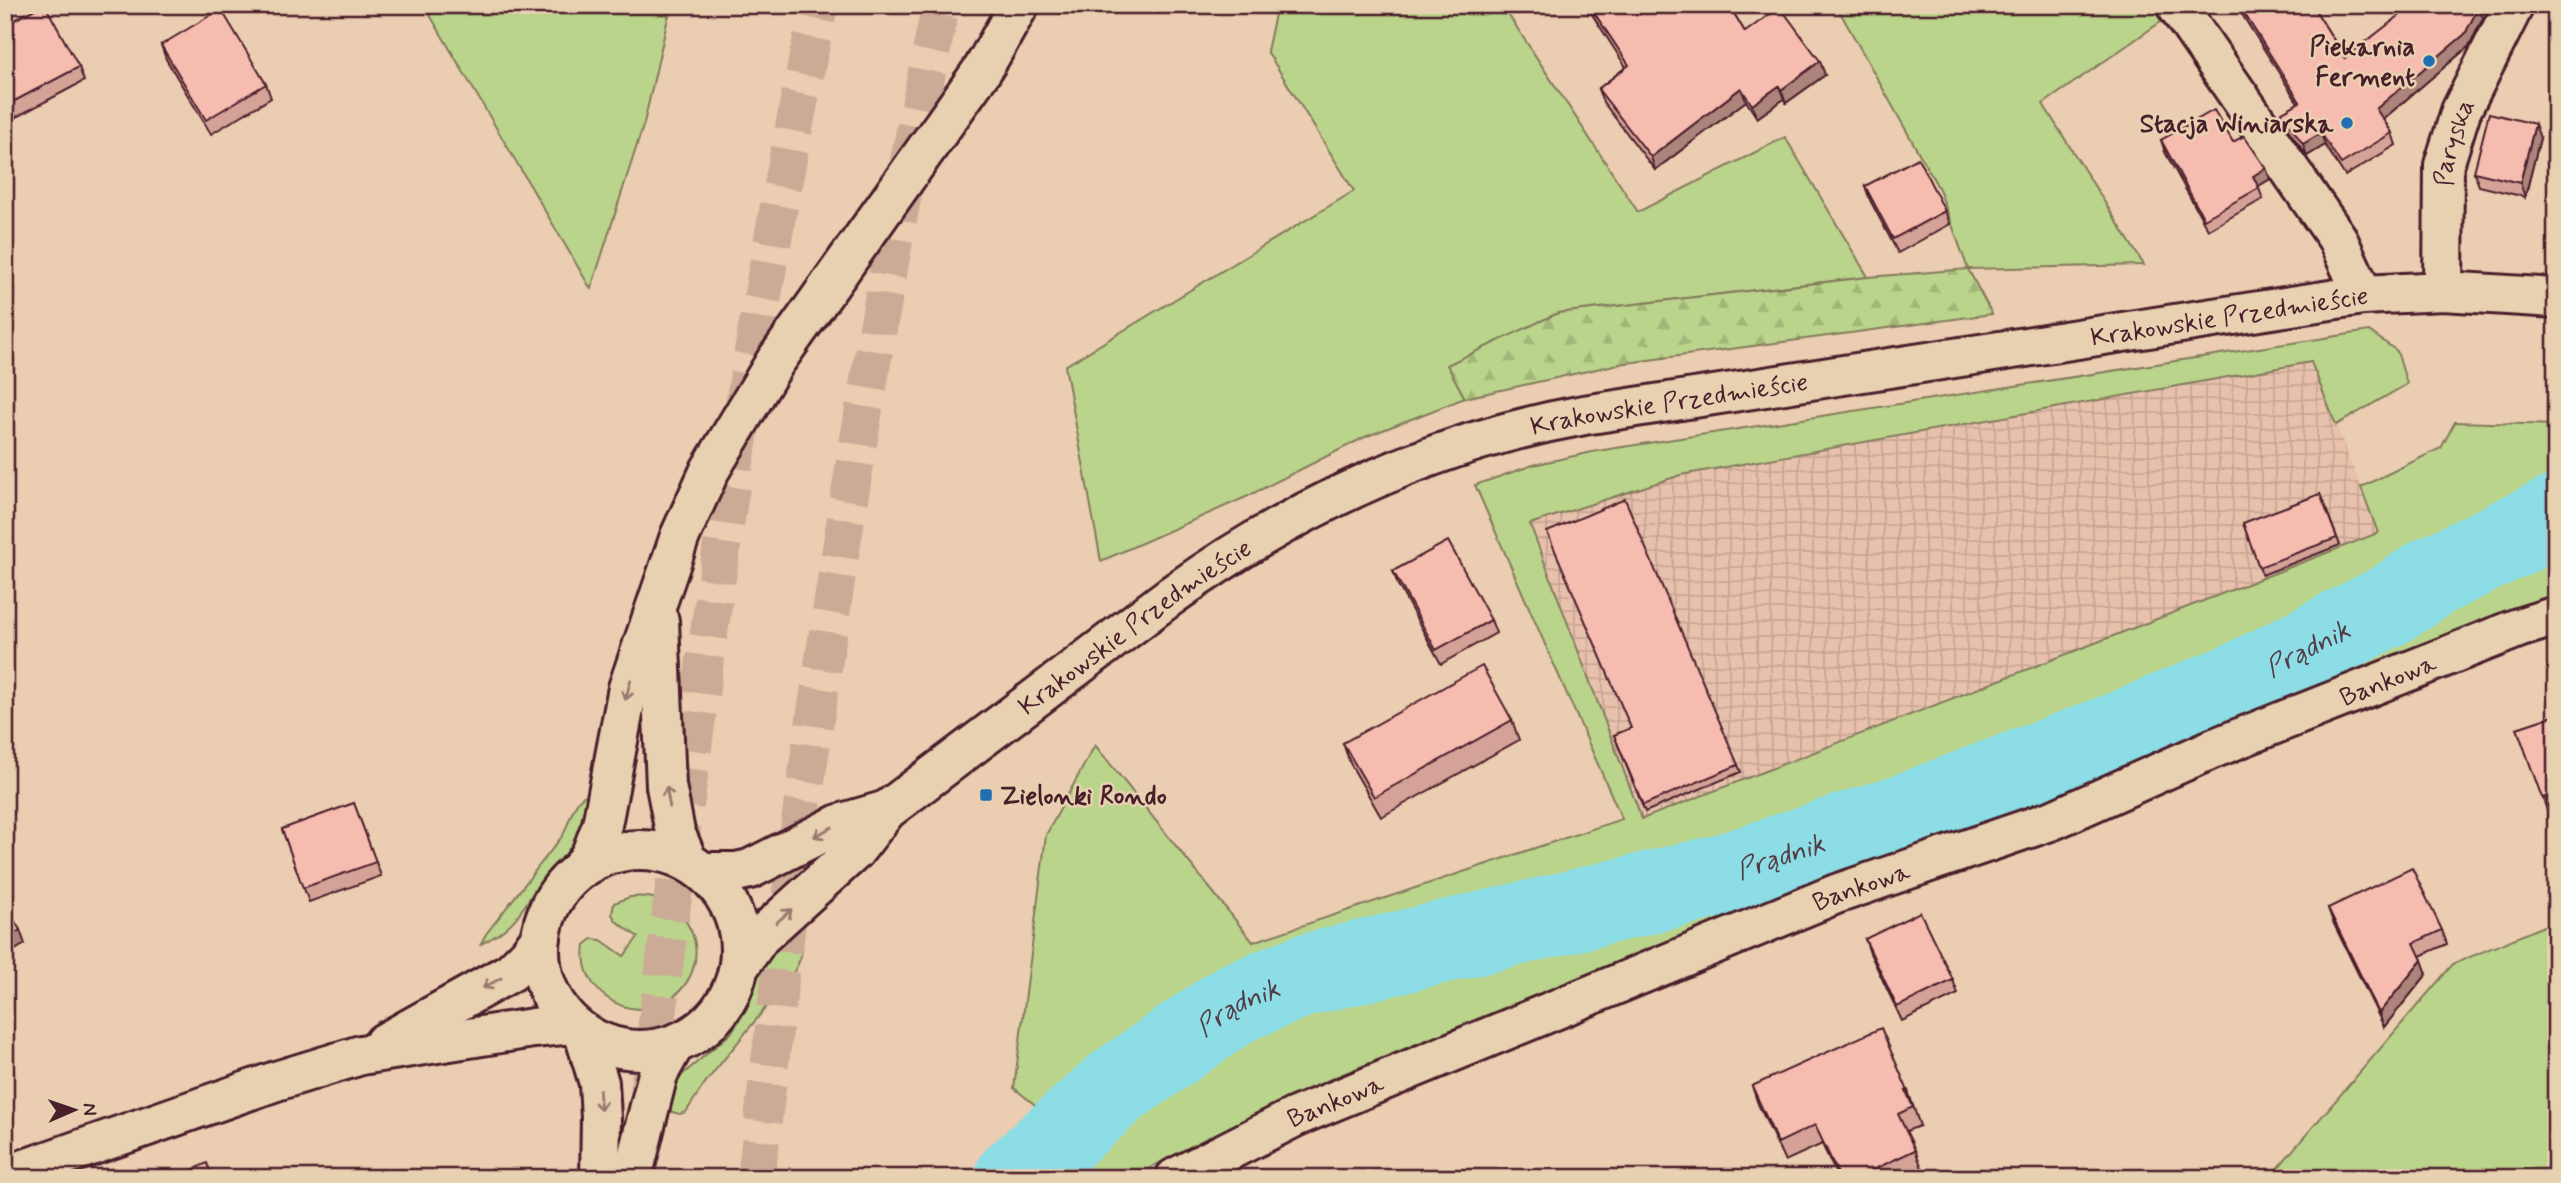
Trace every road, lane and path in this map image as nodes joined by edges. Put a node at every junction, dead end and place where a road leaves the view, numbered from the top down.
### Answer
1 (1019, 5) edge
2 (2176, 5) edge
3 (2514, 5) edge
4 (2443, 291) junction
5 (2364, 295) junction
6 (2556, 298) edge
7 (658, 602) junction
8 (2556, 617) edge
9 (887, 810) junction
10 (695, 867) junction
11 (580, 869) junction
12 (541, 937) junction
13 (739, 967) junction
14 (578, 1029) junction
15 (674, 1045) junction
16 (361, 1055) junction
17 (5, 1176) edge
18 (600, 1178) edge
19 (632, 1178) edge
20 (1175, 1178) edge

1 - 7 street
2 - 5 street
3 - 4 street, Paryska
4 - 5 street, Krakowskie Przedmieście
4 - 6 street, Krakowskie Przedmieście
5 - 9 street, Krakowskie Przedmieście
10 -> 7 street
7 -> 11 street
8 - 20 street, Bankowa
9 -> 10 street, Krakowskie Przedmieście
13 -> 9 street, Krakowskie Przedmieście
10 - 11 street
10 - 13 street
11 - 12 street
12 - 14 street
12 -> 16 street
13 - 15 street
14 - 15 street
14 - 16 street
14 -> 18 street
15 - 19 street
16 - 17 street

